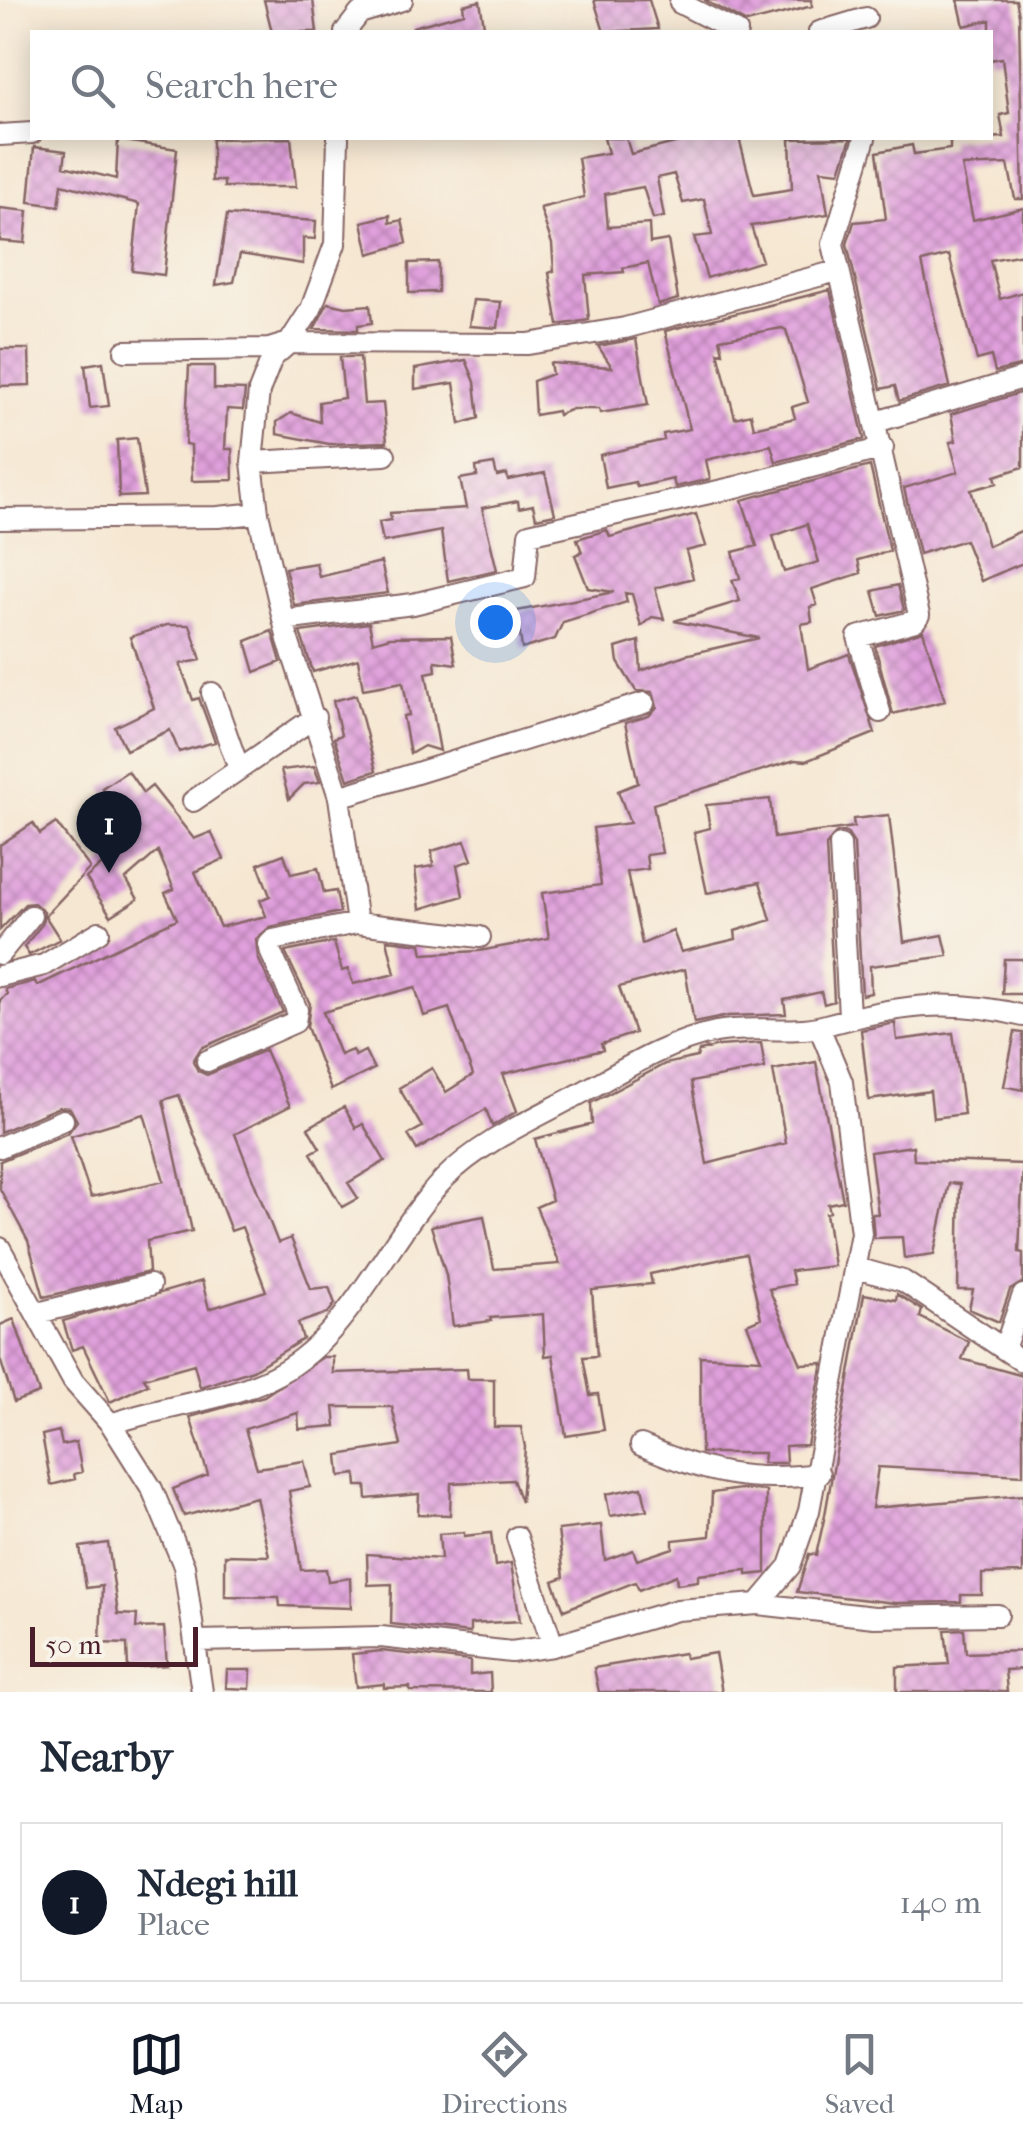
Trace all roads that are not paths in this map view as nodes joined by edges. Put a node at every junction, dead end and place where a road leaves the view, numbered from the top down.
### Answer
1 (402, 0) edge
2 (680, 4) dead end
3 (865, 17) edge
4 (347, 30) edge
5 (733, 30) edge
6 (825, 30) edge
7 (30, 133) edge
8 (0, 135) edge
9 (338, 140) edge
10 (864, 140) edge
11 (837, 270) junction
12 (290, 342) junction
13 (125, 351) dead end
14 (1023, 378) edge
15 (876, 422) junction
16 (883, 448) junction
17 (385, 455) dead end
18 (252, 462) junction
19 (258, 513) junction
20 (0, 519) edge
21 (283, 620) junction
22 (212, 694) dead end
23 (644, 703) dead end
24 (880, 712) dead end
25 (315, 717) junction
26 (240, 770) junction
27 (339, 797) junction
28 (192, 801) dead end
29 (840, 845) dead end
30 (31, 916) dead end
31 (357, 922) junction
32 (99, 932) dead end
33 (480, 937) dead end
34 (0, 954) edge
35 (0, 976) edge
36 (849, 1016) junction
37 (1023, 1016) edge
38 (819, 1027) junction
39 (207, 1061) dead end
40 (63, 1120) dead end
41 (0, 1147) edge
42 (0, 1248) edge
43 (856, 1268) junction
44 (150, 1285) dead end
45 (1023, 1295) edge
46 (38, 1313) junction
47 (1004, 1349) junction
48 (1023, 1362) edge
49 (111, 1424) junction
50 (641, 1445) dead end
51 (819, 1474) junction
52 (517, 1536) dead end
53 (758, 1604) junction
54 (998, 1615) dead end
55 (198, 1641) junction
56 (552, 1646) junction
57 (202, 1692) edge

1 - 4 street
2 - 5 street
3 - 6 street
7 - 8 street
9 - 12 street
10 - 11 street
11 - 12 street
11 - 15 street
12 - 13 street
12 - 18 street
14 - 15 street
15 - 16 street
16 - 21 street
16 - 24 street
17 - 18 street
18 - 19 street
19 - 20 street
19 - 21 street
21 - 25 street
22 - 26 street
23 - 27 street
25 - 26 street
25 - 27 street
26 - 28 street
27 - 31 street
29 - 36 street
30 - 34 street
31 - 33 street
31 - 39 street
32 - 35 street
36 - 37 street
36 - 38 street
38 - 43 street
38 - 49 street
40 - 41 street
42 - 46 street
43 - 47 street
43 - 51 street
44 - 46 street
45 - 47 street
46 - 49 street
47 - 48 street
49 - 55 street
50 - 51 street
51 - 53 street
52 - 56 street
53 - 54 street
53 - 56 street
55 - 56 street
55 - 57 street

